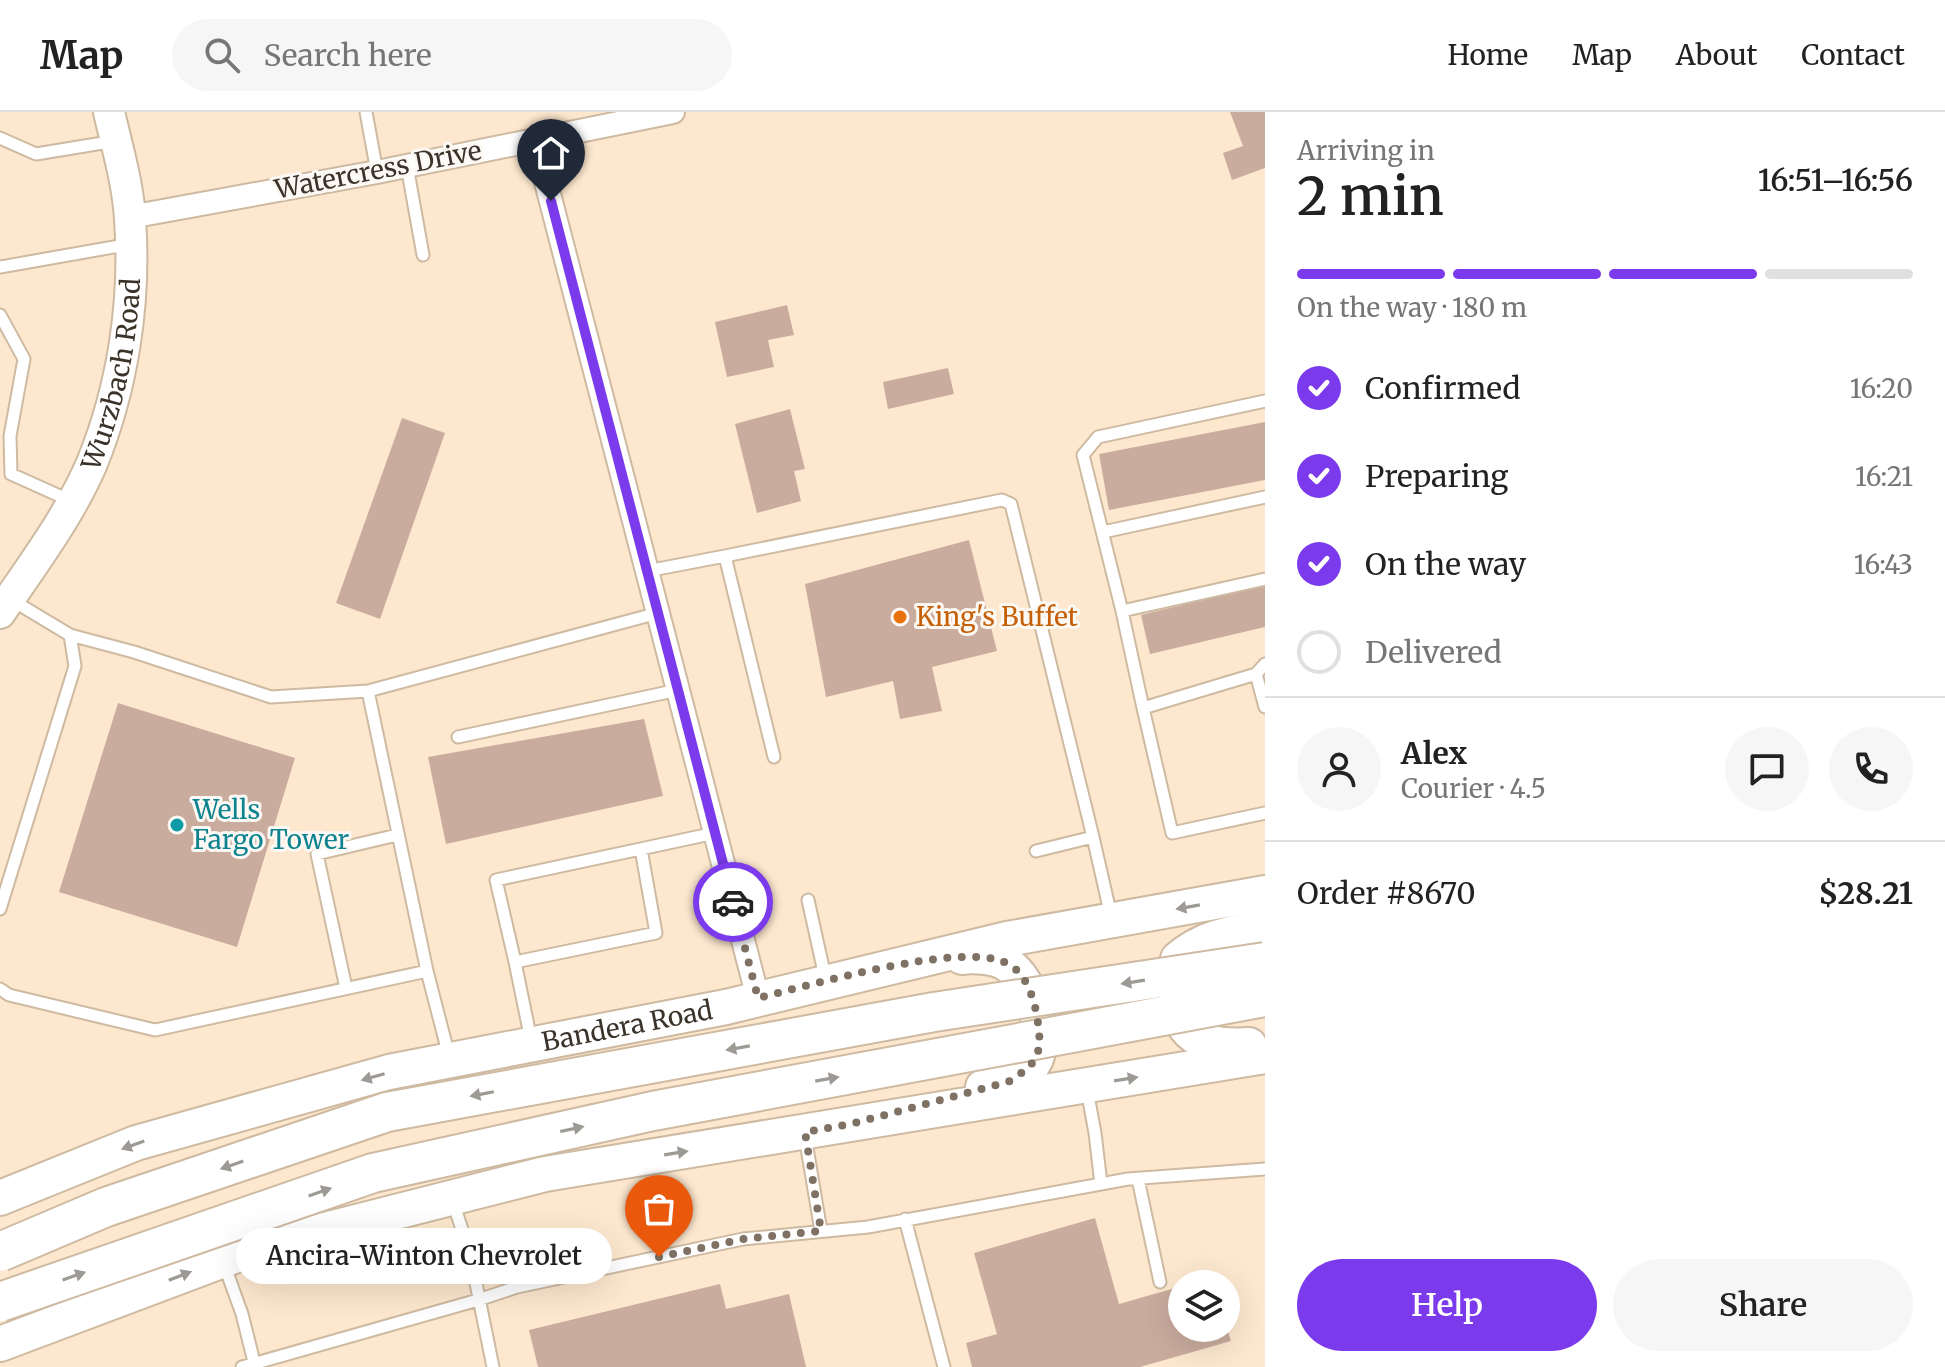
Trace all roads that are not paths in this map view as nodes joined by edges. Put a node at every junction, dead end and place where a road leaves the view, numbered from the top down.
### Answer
1 (109, 112) edge
2 (366, 112) edge
3 (673, 112) edge
4 (0, 138) edge
5 (535, 140) junction
6 (116, 141) junction
7 (407, 166) junction
8 (377, 172) junction
9 (131, 230) junction
10 (423, 255) dead end
11 (0, 267) edge
12 (0, 315) edge
13 (1265, 401) edge
14 (1265, 497) edge
15 (72, 501) junction
16 (1103, 532) junction
17 (725, 556) junction
18 (647, 571) junction
19 (1265, 579) edge
20 (5, 606) edge
21 (1122, 611) junction
22 (658, 613) junction
23 (70, 635) junction
24 (1265, 664) edge
25 (1256, 674) junction
26 (678, 690) junction
27 (368, 691) junction
28 (1265, 707) edge
29 (1143, 708) junction
30 (458, 737) dead end
31 (774, 757) dead end
32 (1265, 813) edge
33 (715, 833) junction
34 (397, 835) junction
35 (1093, 837) junction
36 (641, 849) junction
37 (1036, 851) dead end
38 (1265, 893) edge
39 (808, 900) dead end
40 (0, 909) edge
41 (1112, 920) junction
42 (1265, 927) edge
43 (515, 962) junction
44 (1265, 962) edge
45 (899, 965) junction
46 (427, 971) junction
47 (826, 982) junction
48 (346, 988) junction
49 (0, 989) edge
50 (1265, 997) edge
51 (758, 998) junction
52 (532, 1044) junction
53 (1265, 1044) edge
54 (1265, 1056) edge
55 (450, 1060) junction
56 (1086, 1085) junction
57 (851, 1124) junction
58 (805, 1132) junction
59 (1265, 1169) edge
60 (1138, 1179) junction
61 (1101, 1184) junction
62 (0, 1198) edge
63 (452, 1198) junction
64 (905, 1219) junction
65 (821, 1231) junction
66 (0, 1252) edge
67 (223, 1260) junction
68 (1160, 1282) dead end
69 (478, 1300) junction
70 (0, 1302) edge
71 (3, 1347) edge
72 (254, 1365) edge
73 (242, 1367) edge
74 (493, 1367) edge
75 (944, 1367) edge

1 - 6 main road, Wurzbach Road
2 - 8 lane
3 - 5 street, Watercress Drive
4 - 6 lane
5 - 7 street, Watercress Drive
5 - 18 street
6 - 9 main road, Wurzbach Road
7 - 8 street, Watercress Drive
7 - 10 lane
8 - 9 street, Watercress Drive
9 - 11 lane
9 - 15 main road, Wurzbach Road
12 - 15 lane
13 - 16 lane
14 - 16 lane
15 - 20 main road, Wurzbach Road
16 - 21 lane
17 - 18 lane
17 - 31 lane
17 - 35 lane
18 - 22 street
19 - 21 lane
20 - 23 lane
21 - 29 lane
22 - 26 street
22 - 27 lane
23 - 27 lane
23 - 40 lane
24 - 25 lane
25 - 28 lane
25 - 29 lane
26 - 30 lane
26 - 33 street
27 - 34 lane
29 - 32 lane
33 - 36 lane
33 - 51 street
34 - 46 lane
34 - 48 lane
35 - 37 lane
35 - 41 lane
36 - 43 lane
36 - 43 lane
38 -> 41 main road, Bandera Road
39 - 47 lane
41 - 45 main road, Bandera Road
42 - 53 main road
43 - 52 lane
44 -> 66 highway, bridge
45 - 47 main road, Bandera Road
45 - 57 main road
46 - 48 lane
46 - 55 lane
47 - 51 main road, Bandera Road
48 - 49 lane
70 -> 50 highway, bridge
51 - 52 main road, Bandera Road
52 - 55 main road, Bandera Road
56 -> 54 main road
55 -> 62 main road, Bandera Road
56 - 57 main road
56 - 61 lane
57 - 58 main road
63 -> 58 main road
58 - 65 lane
59 - 60 lane
60 - 61 lane
60 - 68 lane
61 - 64 lane
63 - 67 main road
63 - 69 lane
64 - 65 lane
64 - 75 lane
65 - 69 lane
71 -> 67 main road
67 - 72 lane
69 - 72 lane
69 - 74 lane
72 - 73 lane

